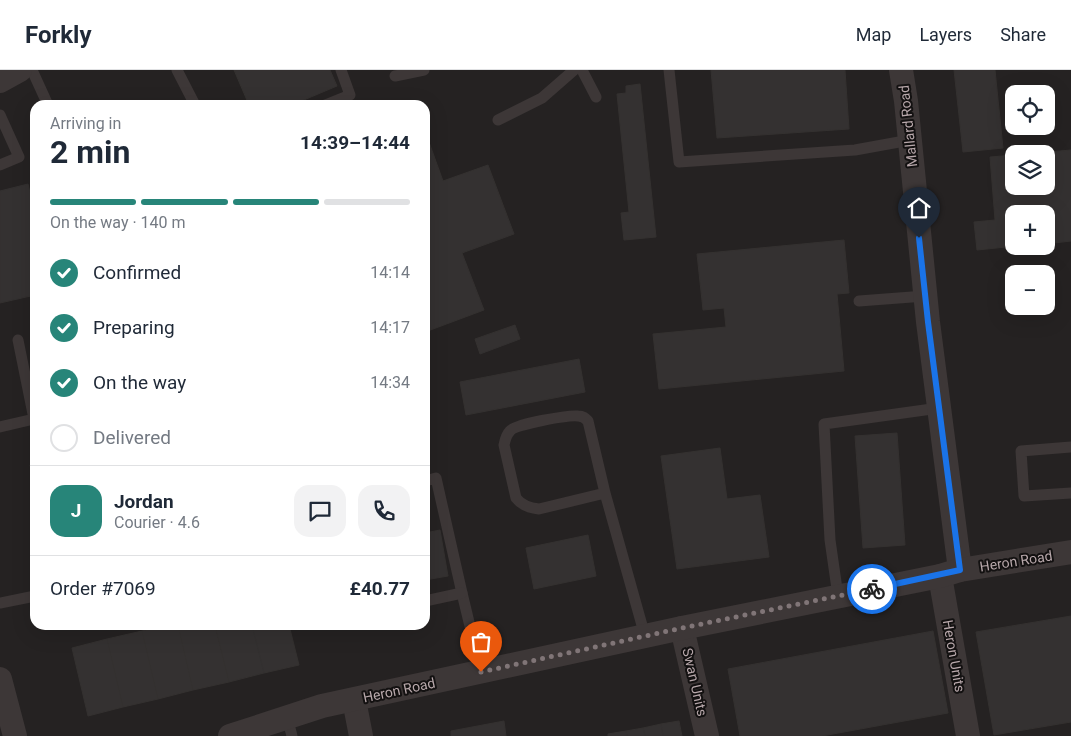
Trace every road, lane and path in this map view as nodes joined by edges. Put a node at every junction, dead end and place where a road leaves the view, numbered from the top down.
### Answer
1 (20, 70) edge
2 (32, 70) edge
3 (177, 70) edge
4 (341, 70) edge
5 (424, 70) edge
6 (574, 70) edge
7 (582, 70) edge
8 (669, 70) edge
9 (901, 70) edge
10 (395, 76) dead end
11 (0, 81) edge
12 (596, 97) dead end
13 (46, 100) edge
14 (192, 100) edge
15 (338, 100) edge
16 (0, 115) edge
17 (498, 120) dead end
18 (910, 140) junction
19 (0, 165) edge
20 (925, 296) junction
21 (858, 301) dead end
22 (18, 340) dead end
23 (30, 400) edge
24 (939, 408) junction
25 (30, 421) edge
26 (0, 428) edge
27 (1071, 448) edge
28 (430, 480) edge
29 (1071, 493) edge
30 (605, 494) junction
31 (1071, 552) edge
32 (950, 573) junction
33 (462, 593) junction
34 (838, 596) junction
35 (30, 597) edge
36 (430, 601) edge
37 (0, 604) edge
38 (682, 628) junction
39 (645, 636) junction
40 (481, 672) junction
41 (0, 678) edge
42 (354, 700) junction
43 (290, 727) edge
44 (15, 736) edge
45 (230, 736) edge
46 (361, 736) edge
47 (707, 736) edge
48 (968, 736) edge

1 - 11 street
2 - 13 lane
3 - 14 lane
4 - 15 lane
5 - 10 lane
6 - 17 lane
7 - 12 lane
8 - 18 lane
9 - 18 street, Mallard Road
16 - 19 lane
18 - 20 street, Mallard Road
20 - 21 lane
20 - 24 street, Mallard Road
22 - 23 lane
24 - 32 street, Mallard Road
24 - 34 lane
25 - 26 lane
27 - 29 lane
28 - 33 lane
30 - 30 lane
30 - 39 lane
31 - 32 street, Heron Road
32 - 34 street, Heron Road
32 - 48 street, Heron Units
33 - 36 lane
33 - 40 lane
34 - 38 street, Heron Road
35 - 37 lane
38 - 39 street, Heron Road
38 - 47 street, Swan Units
39 - 40 street, Heron Road
40 - 42 street, Heron Road
41 - 44 street
42 - 43 street, Heron Road
42 - 46 street
43 - 45 street, Heron Road

